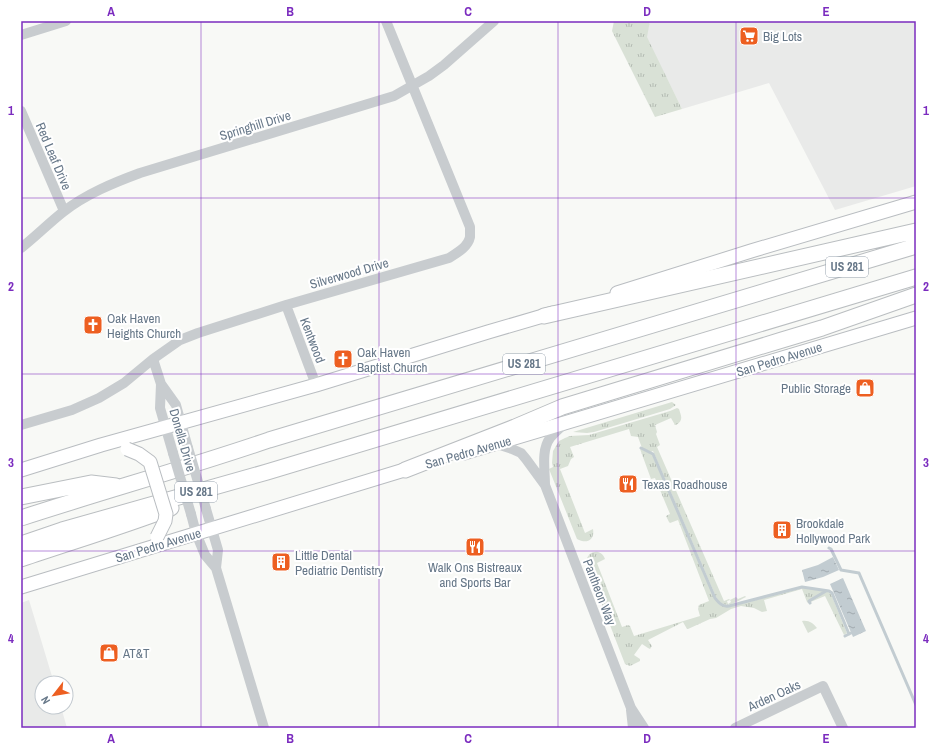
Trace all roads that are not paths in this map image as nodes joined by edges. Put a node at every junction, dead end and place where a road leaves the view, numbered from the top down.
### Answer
1 (66, 21) edge
2 (386, 21) edge
3 (494, 21) edge
4 (21, 35) edge
5 (413, 86) junction
6 (21, 111) edge
7 (916, 202) edge
8 (64, 211) junction
9 (916, 231) edge
10 (916, 246) edge
11 (21, 248) edge
12 (916, 277) edge
13 (916, 295) edge
14 (286, 305) junction
15 (544, 316) junction
16 (916, 318) edge
17 (153, 359) junction
18 (161, 384) junction
19 (316, 385) junction
20 (181, 423) junction
21 (566, 423) junction
22 (21, 425) edge
23 (165, 427) junction
24 (497, 444) junction
25 (101, 446) junction
26 (21, 470) edge
27 (405, 470) junction
28 (267, 472) junction
29 (546, 485) junction
30 (123, 486) junction
31 (21, 497) edge
32 (21, 518) edge
33 (212, 528) junction
34 (196, 533) junction
35 (21, 544) edge
36 (128, 554) junction
37 (21, 559) edge
38 (216, 568) junction
39 (21, 587) edge
40 (631, 708) junction
41 (264, 728) edge
42 (633, 728) edge
43 (644, 728) edge
44 (735, 728) edge
45 (843, 728) edge

1 - 4 street
2 - 5 street, Silverwood Drive
3 - 5 street, Springhill Drive
5 - 8 street, Springhill Drive
5 - 14 street, Silverwood Drive
6 - 8 street, Red Leaf Drive
7 - 15 main road
8 - 11 street, Springhill Drive
9 - 15 highway
10 - 30 highway, US 281
12 - 28 highway, US 281
13 - 27 highway
14 - 17 street, Silverwood Drive
14 - 19 street, Kentwood
15 - 19 main road
16 - 21 main road, San Pedro Avenue
17 - 18 street, Donella Drive
17 - 22 street, Silverwood Drive
18 - 20 street, Donella Drive
18 - 23 street, Donella Drive
19 - 20 main road
20 - 23 main road
20 - 33 street, Donella Drive, bridge
21 - 24 main road, San Pedro Avenue
21 - 29 street, Pantheon Way
23 - 25 main road
23 - 34 street, Donella Drive, bridge
24 - 27 main road, San Pedro Avenue
24 - 29 street, Pantheon Way
25 - 26 main road
25 - 36 main road, bridge
27 - 33 main road, San Pedro Avenue
28 - 35 highway, US 281
28 - 37 highway
29 - 40 street, Pantheon Way
30 - 31 highway
30 - 32 highway, US 281
33 - 34 main road, San Pedro Avenue
33 - 38 street, Donella Drive
34 - 36 main road, San Pedro Avenue
34 - 38 street, Donella Drive
36 - 39 main road, San Pedro Avenue
38 - 41 street, Donella Drive
40 - 42 street, Pantheon Way
40 - 43 street, Pantheon Way
44 - 45 street, Arden Oaks

